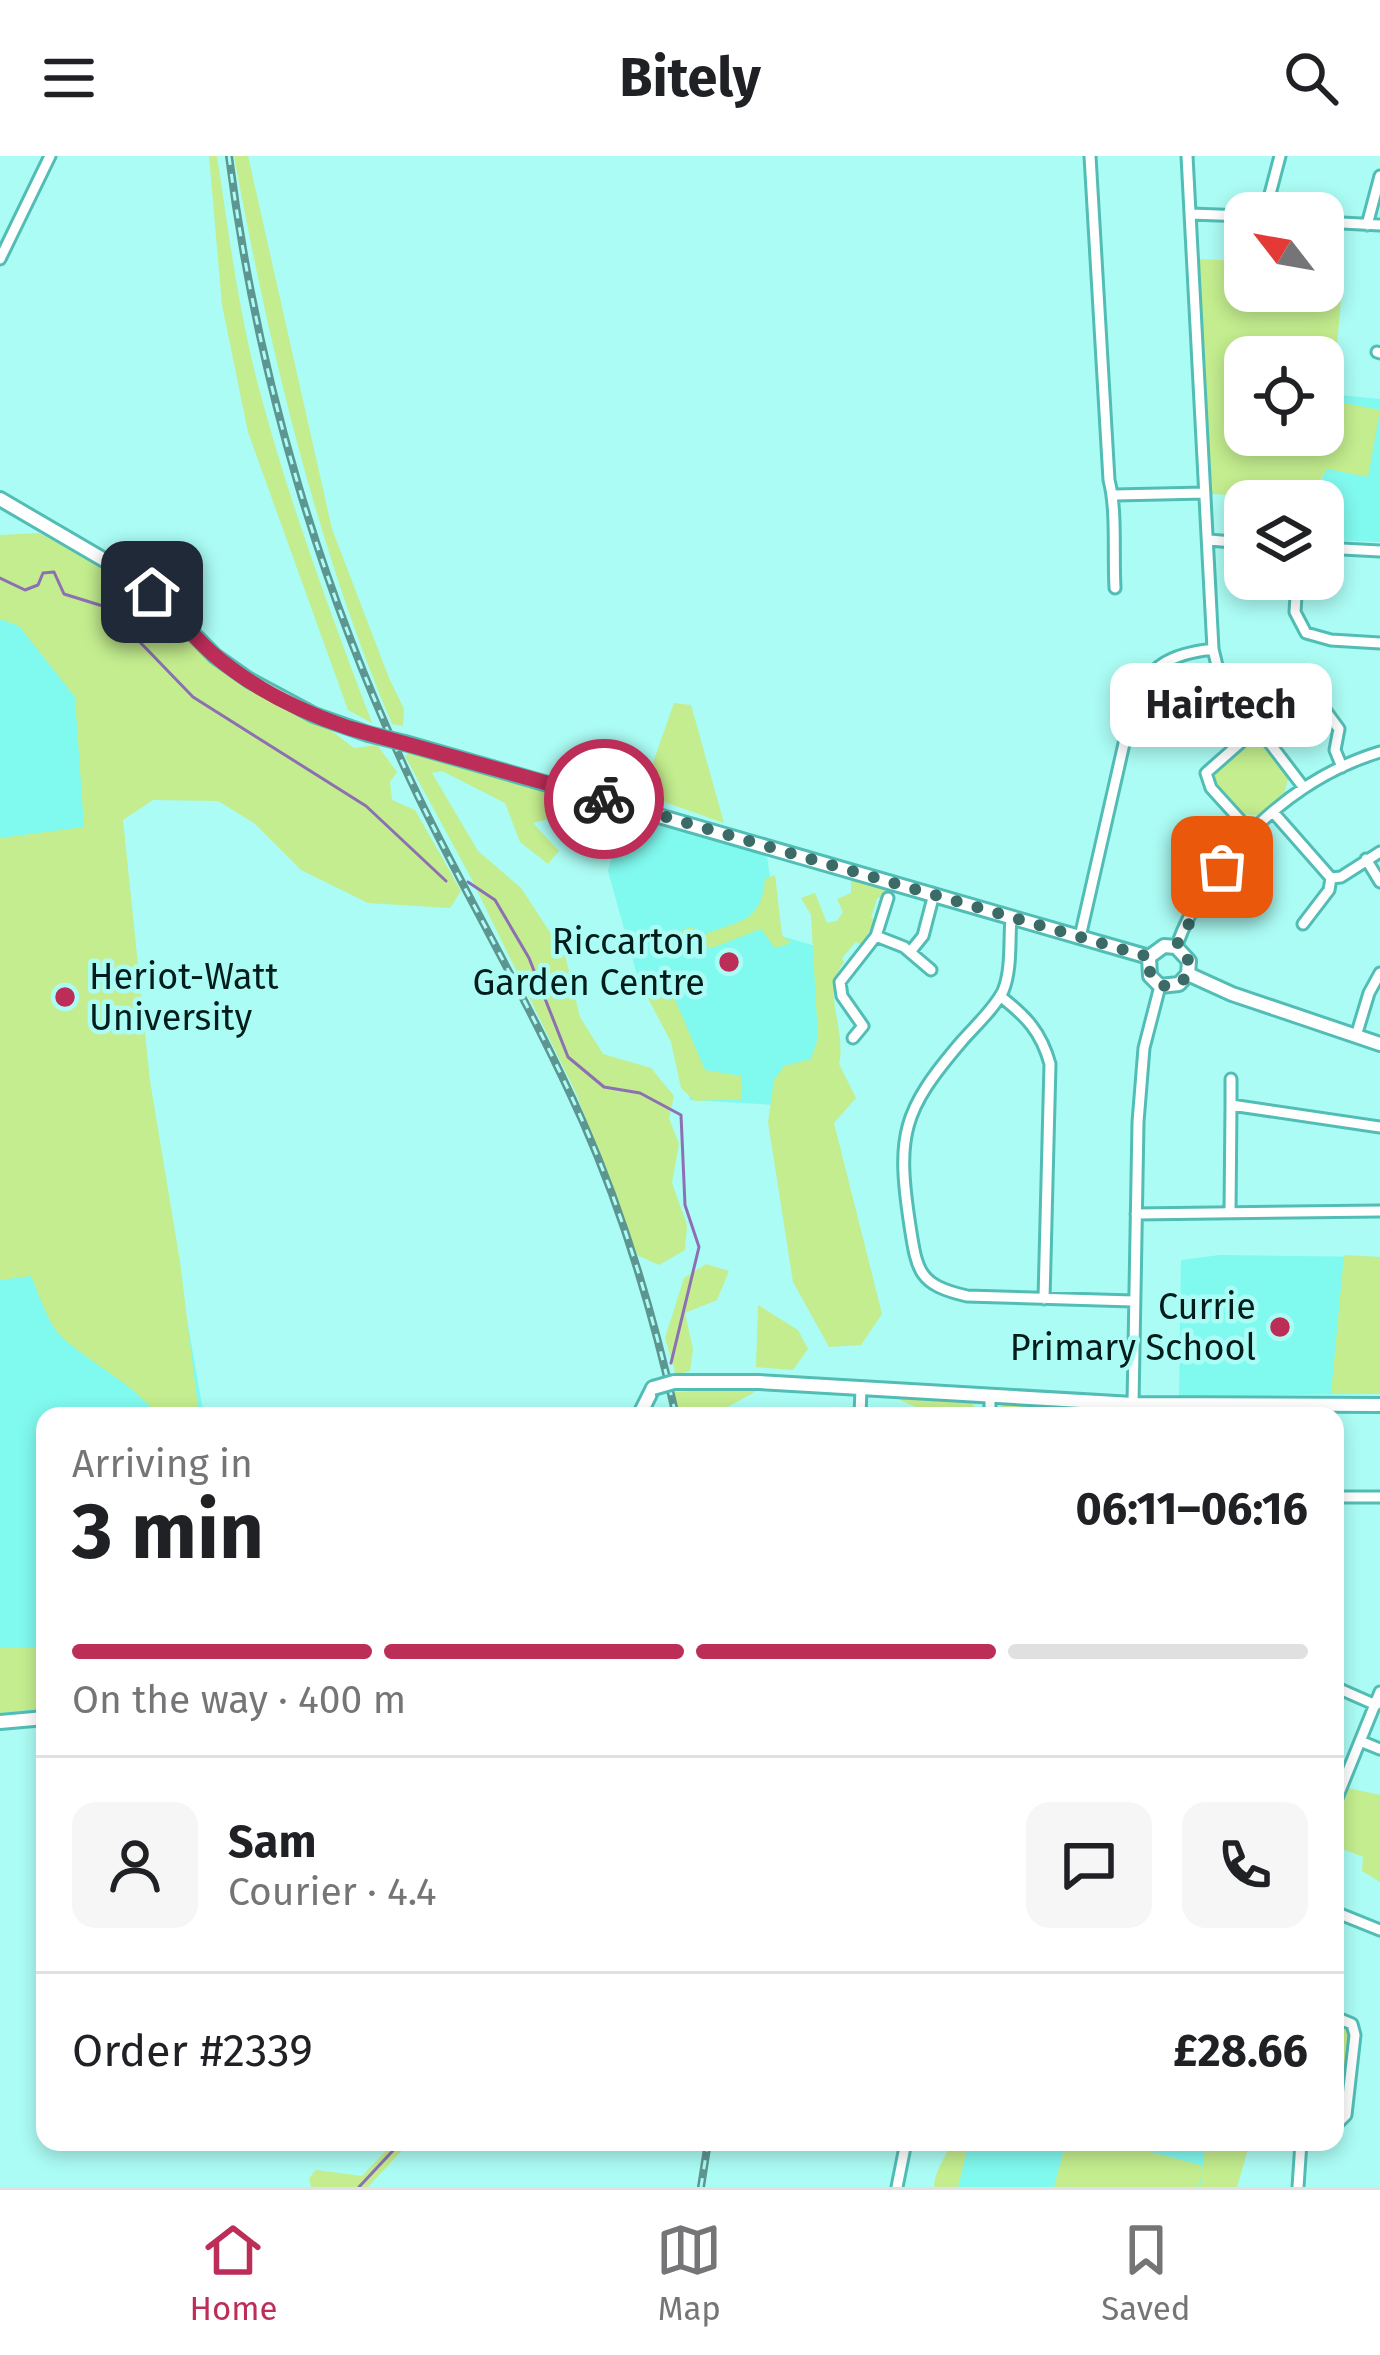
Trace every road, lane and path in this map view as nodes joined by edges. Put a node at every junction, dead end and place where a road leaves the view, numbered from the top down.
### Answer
1 (50, 156) edge
2 (1090, 156) edge
3 (1187, 156) edge
4 (1280, 156) edge
5 (1380, 176) edge
6 (1271, 192) edge
7 (1191, 214) junction
8 (1224, 216) edge
9 (1344, 223) edge
10 (1367, 225) junction
11 (1380, 226) edge
12 (0, 259) edge
13 (1205, 493) junction
14 (1115, 495) junction
15 (0, 499) edge
16 (1209, 540) junction
17 (1224, 541) edge
18 (1344, 549) edge
19 (1380, 551) edge
20 (1117, 581) dead end
21 (1296, 600) edge
22 (1380, 643) edge
23 (1214, 649) junction
24 (1303, 680) dead end
25 (1257, 728) junction
26 (1380, 752) edge
27 (1342, 767) junction
28 (1304, 788) junction
29 (1273, 812) junction
30 (1250, 832) junction
31 (1380, 852) edge
32 (1366, 859) junction
33 (1331, 878) junction
34 (1380, 883) edge
35 (934, 895) junction
36 (888, 898) dead end
37 (1011, 918) junction
38 (1303, 924) dead end
39 (876, 936) junction
40 (1080, 938) junction
41 (1176, 946) junction
42 (910, 952) junction
43 (1150, 957) junction
44 (931, 970) dead end
45 (1380, 973) edge
46 (1188, 974) junction
47 (1160, 986) junction
48 (1000, 996) junction
49 (1356, 1036) junction
50 (854, 1038) dead end
51 (1380, 1044) edge
52 (1232, 1079) dead end
53 (1231, 1105) junction
54 (1380, 1127) edge
55 (1380, 1210) edge
56 (1230, 1213) junction
57 (1136, 1214) junction
58 (1045, 1299) junction
59 (1133, 1301) junction
60 (861, 1388) junction
61 (990, 1395) junction
62 (1133, 1404) junction
63 (1380, 1405) edge
64 (644, 1407) edge
65 (860, 1407) edge
66 (990, 1407) edge
67 (1204, 1407) edge
68 (1344, 1408) edge
69 (1344, 1497) edge
70 (1380, 1497) edge
71 (1344, 1691) edge
72 (1380, 1692) edge
73 (1376, 1705) junction
74 (36, 1719) edge
75 (0, 1723) edge
76 (1360, 1741) junction
77 (1380, 1749) edge
78 (1344, 1781) edge
79 (1344, 1916) edge
80 (1380, 1930) edge
81 (1344, 2021) edge
82 (1344, 2117) edge
83 (904, 2151) edge
84 (1300, 2151) edge
85 (897, 2187) edge
86 (1298, 2187) edge

1 - 12 street
2 - 14 street
3 - 7 street
4 - 6 street
5 - 10 street
7 - 8 street
7 - 13 street
9 - 10 street
10 - 11 street
13 - 14 street
13 - 16 street
14 - 20 street
15 - 35 street, bridge
16 - 17 street
16 - 23 street
18 - 19 street
21 - 22 street
23 - 25 street
23 - 40 street
24 - 27 street
25 - 28 street
25 - 30 street
26 - 27 street
27 - 28 street
28 - 29 street
29 - 30 street
29 - 33 street
30 - 41 street
31 - 32 street
32 - 33 street
32 - 34 street
33 - 38 street
35 - 37 street
35 - 42 street
36 - 39 street
37 - 40 street
37 - 48 street
39 - 42 street
39 - 50 street
40 - 43 street
41 - 43 street
41 - 46 street
42 - 44 street
43 - 47 street
45 - 49 street
46 - 47 street
46 - 49 street
47 - 57 street
48 - 58 street
48 - 58 street
49 - 51 street
52 - 53 street
53 - 54 street
53 - 56 street
55 - 56 street
56 - 57 street
57 - 59 street
58 - 59 street
59 - 62 street
60 - 61 street
60 - 64 street, bridge
60 - 65 street
61 - 62 street
61 - 66 street
62 - 67 street
63 - 68 street
69 - 70 street
71 - 73 street
72 - 73 street
73 - 76 street
74 - 75 street
76 - 77 street
76 - 78 street
79 - 80 street
81 - 82 street
83 - 85 street
84 - 86 street

